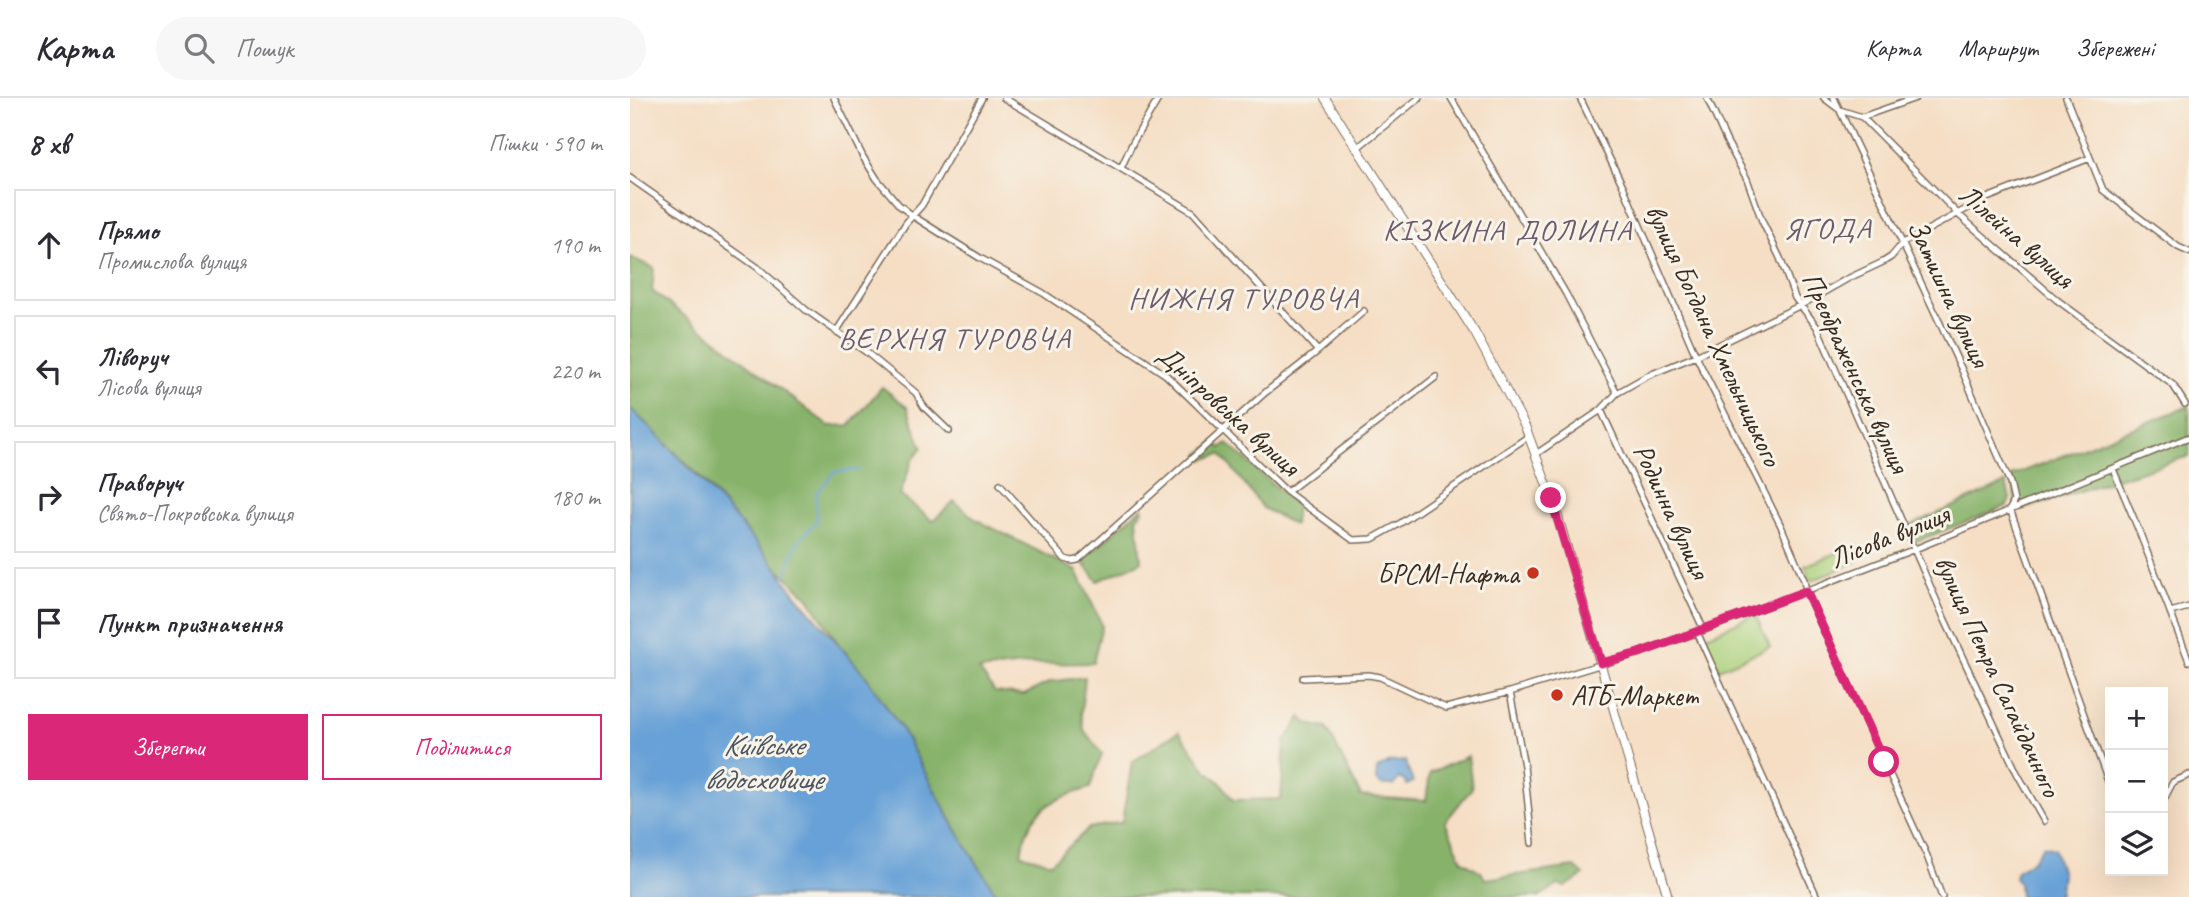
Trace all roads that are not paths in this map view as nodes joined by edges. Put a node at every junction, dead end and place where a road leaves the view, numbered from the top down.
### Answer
1 (834, 98) edge
2 (982, 98) edge
3 (1004, 98) edge
4 (1159, 98) edge
5 (1325, 98) edge
6 (1419, 98) edge
7 (1451, 98) edge
8 (1580, 98) edge
9 (1707, 98) edge
10 (1824, 98) edge
11 (1834, 98) edge
12 (1916, 98) edge
13 (2066, 98) edge
14 (1840, 110) junction
15 (1862, 117) junction
16 (1357, 148) junction
17 (2090, 158) junction
18 (1121, 168) junction
19 (630, 178) edge
20 (1959, 215) junction
21 (913, 216) junction
22 (1902, 243) junction
23 (2189, 252) edge
24 (1801, 305) junction
25 (1364, 312) dead end
26 (836, 332) junction
27 (1318, 351) junction
28 (1696, 356) junction
29 (1436, 377) dead end
30 (1617, 393) junction
31 (2185, 404) dead end
32 (1601, 410) junction
33 (1223, 430) junction
34 (949, 431) dead end
35 (1529, 436) junction
36 (2189, 437) edge
37 (1536, 454) junction
38 (2112, 469) junction
39 (1000, 484) dead end
40 (1287, 492) junction
41 (2010, 509) junction
42 (1914, 549) junction
43 (1806, 591) junction
44 (2189, 607) edge
45 (2170, 612) junction
46 (1704, 630) junction
47 (1697, 632) junction
48 (1601, 661) junction
49 (2189, 662) edge
50 (1303, 678) dead end
51 (1510, 692) junction
52 (2105, 773) edge
53 (2189, 775) edge
54 (2168, 790) edge
55 (2044, 821) dead end
56 (1532, 843) dead end
57 (1668, 897) edge
58 (1817, 897) edge
59 (1942, 897) edge

1 - 21 street, Дніпровська вулиця
2 - 21 street
3 - 18 street
4 - 18 street
5 - 16 main road
6 - 16 street
7 - 30 street
8 - 28 street, вулиця Богдана Хмельницького
9 - 24 street, Преображенська вулиця
10 - 14 street, Лілейна вулиця
11 - 14 street, Затишна вулиця
12 - 15 street
13 - 17 street
14 - 15 street, Лілейна вулиця
14 - 22 street, Затишна вулиця
15 - 20 street, Лілейна вулиця
16 - 35 main road
17 - 20 street
17 - 23 street
18 - 27 street
19 - 26 street
20 - 22 street
20 - 31 street, Лілейна вулиця
21 - 26 street
21 - 33 street, Дніпровська вулиця
22 - 24 street
22 - 41 street, Затишна вулиця
24 - 28 street
24 - 42 street, Преображенська вулиця
25 - 27 street
26 - 34 street
27 - 33 street
28 - 30 street
28 - 43 street, вулиця Богдана Хмельницького
29 - 40 street
30 - 32 street
32 - 37 street
32 - 46 street, Родинна вулиця
33 - 39 street
33 - 40 street, Дніпровська вулиця
35 - 37 main road
35 - 40 street, Дніпровська вулиця
36 - 38 street, Лісова вулиця
37 - 48 main road
38 - 41 street, Лісова вулиця
38 - 45 street
41 - 42 street, Лісова вулиця
41 - 52 street, Затишна вулиця
42 - 43 street, Лісова вулиця
42 - 55 street, вулиця Петра Сагайдачного
43 - 46 street, Лісова вулиця
43 - 59 street, вулиця Богдана Хмельницького
44 - 45 street
45 - 49 street
46 - 47 street, Лісова вулиця
47 - 48 street, Лісова вулиця
47 - 58 street
48 - 51 street, Лісова вулиця
48 - 57 main road
50 - 51 street, Лісова вулиця
51 - 56 street
53 - 54 street

